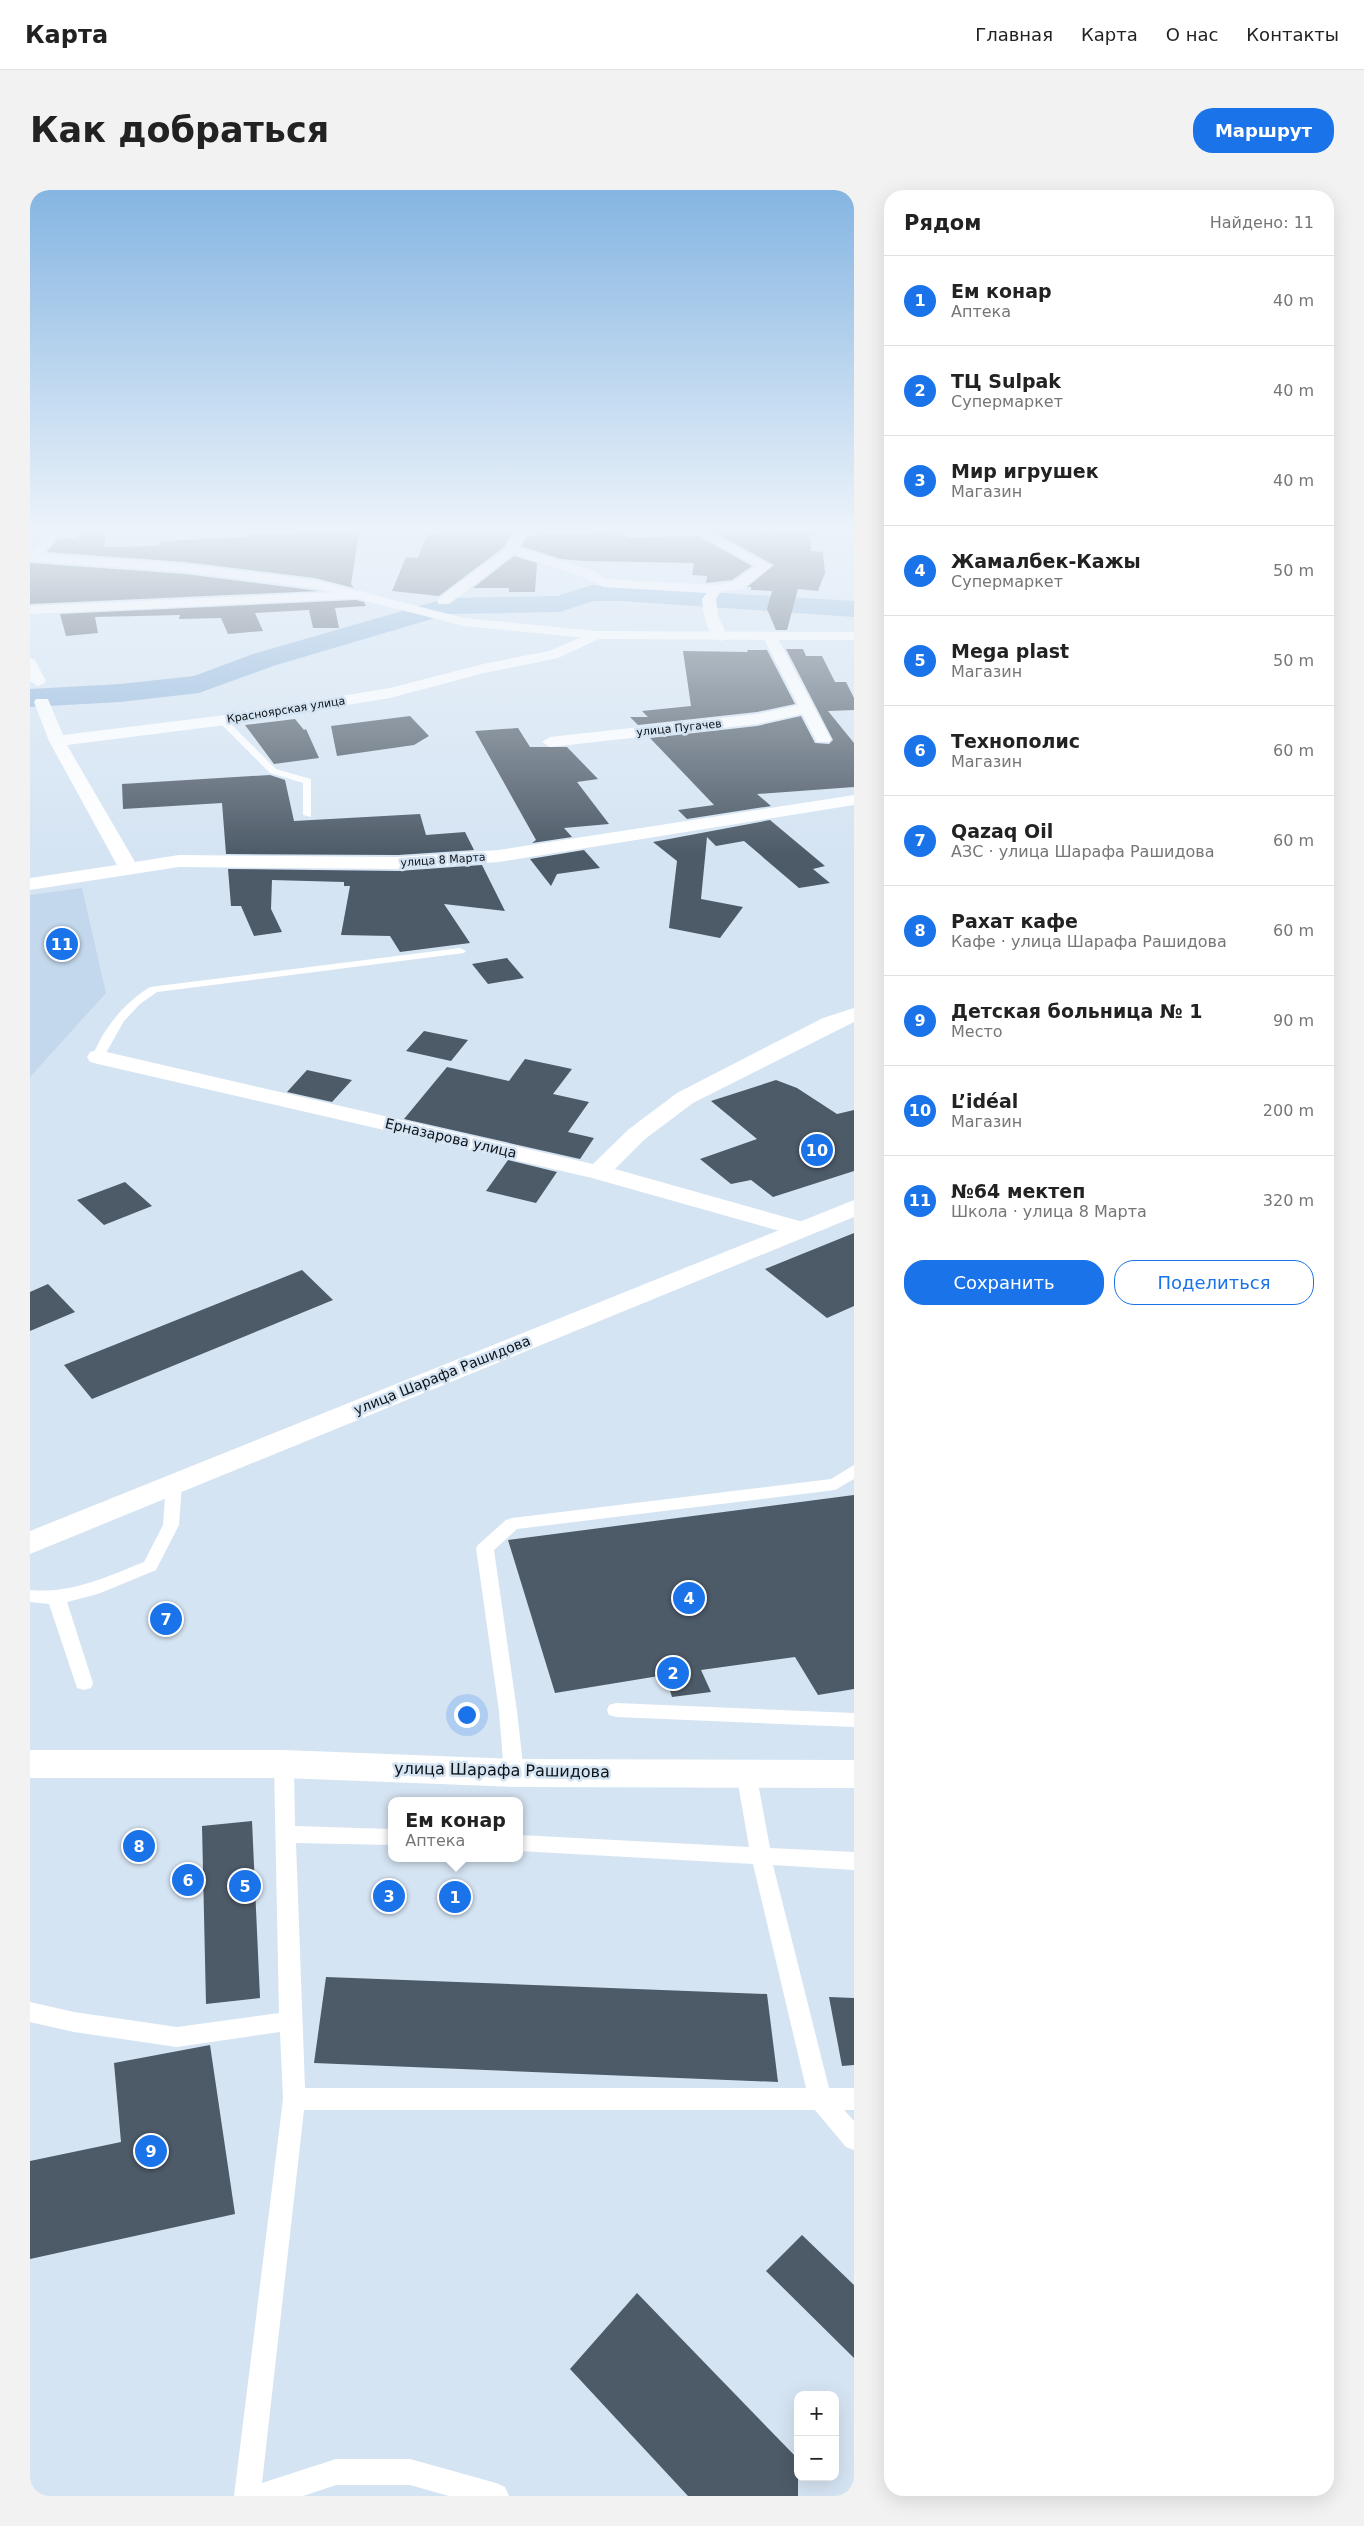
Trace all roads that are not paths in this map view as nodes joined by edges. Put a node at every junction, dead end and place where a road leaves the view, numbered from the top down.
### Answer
1 (588, 639) edge
2 (771, 639) edge
3 (30, 663) edge
4 (38, 681) dead end
5 (42, 702) dead end
6 (806, 708) junction
7 (218, 721) junction
8 (823, 739) dead end
9 (58, 741) junction
10 (550, 742) dead end
11 (854, 800) edge
12 (308, 815) dead end
13 (129, 869) junction
14 (30, 884) edge
15 (460, 951) dead end
16 (854, 1014) edge
17 (98, 1057) joint
18 (598, 1172) junction
19 (854, 1208) edge
20 (801, 1229) junction
21 (854, 1471) edge
22 (174, 1484) junction
23 (30, 1543) edge
24 (30, 1596) edge
25 (56, 1597) junction
26 (84, 1684) dead end
27 (616, 1710) dead end
28 (854, 1720) edge
29 (30, 1764) edge
30 (284, 1764) junction
31 (746, 1772) junction
32 (514, 1773) junction
33 (854, 1774) edge
34 (285, 1834) junction
35 (388, 1836) edge
36 (523, 1843) edge
37 (761, 1856) junction
38 (854, 1861) edge
39 (30, 2012) edge
40 (290, 2021) junction
41 (294, 2098) junction
42 (820, 2098) junction
43 (854, 2099) edge
44 (854, 2139) edge
45 (247, 2496) edge
46 (262, 2496) edge
47 (496, 2496) edge

1 - 7 street, Красноярская улица
2 - 6 street
3 - 4 street
5 - 9 street
6 - 8 street
6 - 10 street, улица Пугачев
7 - 9 street, Красноярская улица
7 - 12 lane
9 - 13 street
11 - 13 street, улица 8 Марта
13 - 14 street, улица 8 Марта
15 - 17 lane
16 - 18 street
17 - 18 street, Ерназарова улица
18 - 20 street, Ерназарова улица
19 - 20 street, улица Шарафа Рашидова
20 - 22 street, улица Шарафа Рашидова
21 - 32 lane
22 - 23 street, улица Шарафа Рашидова
22 - 25 lane
24 - 25 lane
25 - 26 lane
27 - 28 lane
29 - 30 street, улица Шарафа Рашидова
30 - 32 street, улица Шарафа Рашидова
30 - 34 lane
31 - 32 street, улица Шарафа Рашидова
31 - 33 street, улица Шарафа Рашидова
31 - 37 lane
34 - 35 lane
34 - 40 lane
36 - 37 lane
37 - 38 lane
37 - 42 lane
39 - 40 lane
40 - 41 lane
41 - 42 lane
41 - 45 lane
42 - 43 lane
42 - 44 lane
46 - 47 lane

